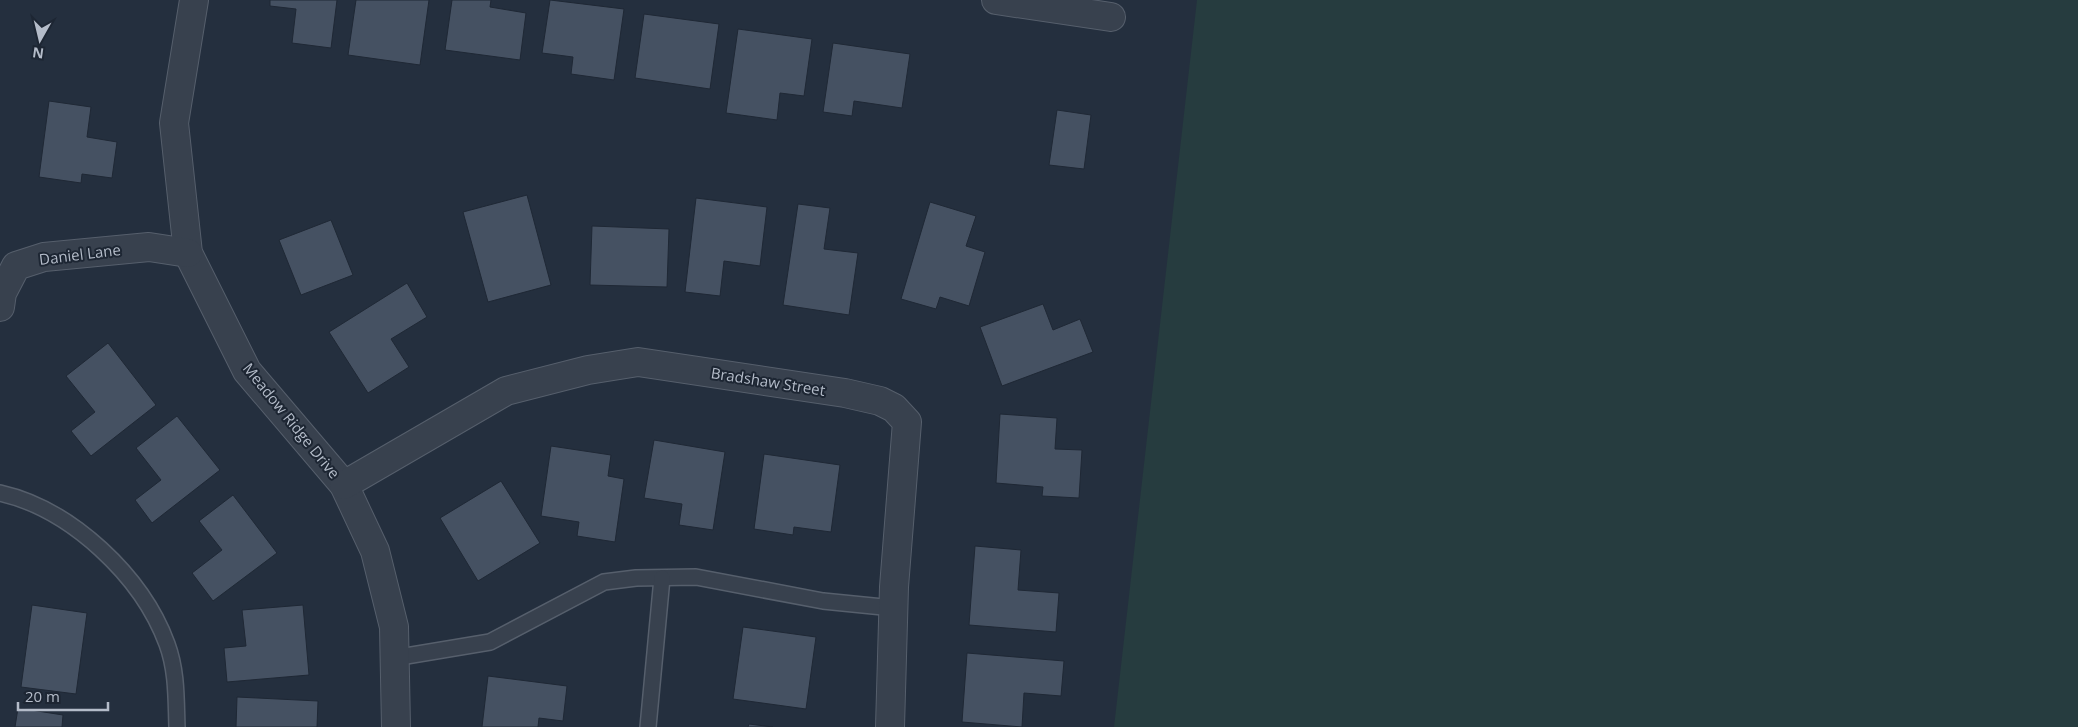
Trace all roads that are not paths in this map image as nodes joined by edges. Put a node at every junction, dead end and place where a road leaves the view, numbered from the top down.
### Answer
1 (194, 0) edge
2 (996, 0) edge
3 (1110, 17) dead end
4 (188, 253) junction
5 (0, 307) edge
6 (344, 484) junction
7 (0, 493) edge
8 (662, 578) junction
9 (893, 608) junction
10 (394, 658) junction
11 (177, 727) edge
12 (396, 727) edge
13 (648, 727) edge
14 (890, 727) edge

1 - 4 street, Meadow Ridge Drive
2 - 3 street
4 - 5 street, Daniel Lane
4 - 6 street, Meadow Ridge Drive
6 - 9 street, Bradshaw Street
6 - 10 street, Meadow Ridge Drive
7 - 11 lane
8 - 9 lane
8 - 10 lane
8 - 13 lane
9 - 14 street, Bradshaw Street
10 - 12 street, Meadow Ridge Drive

